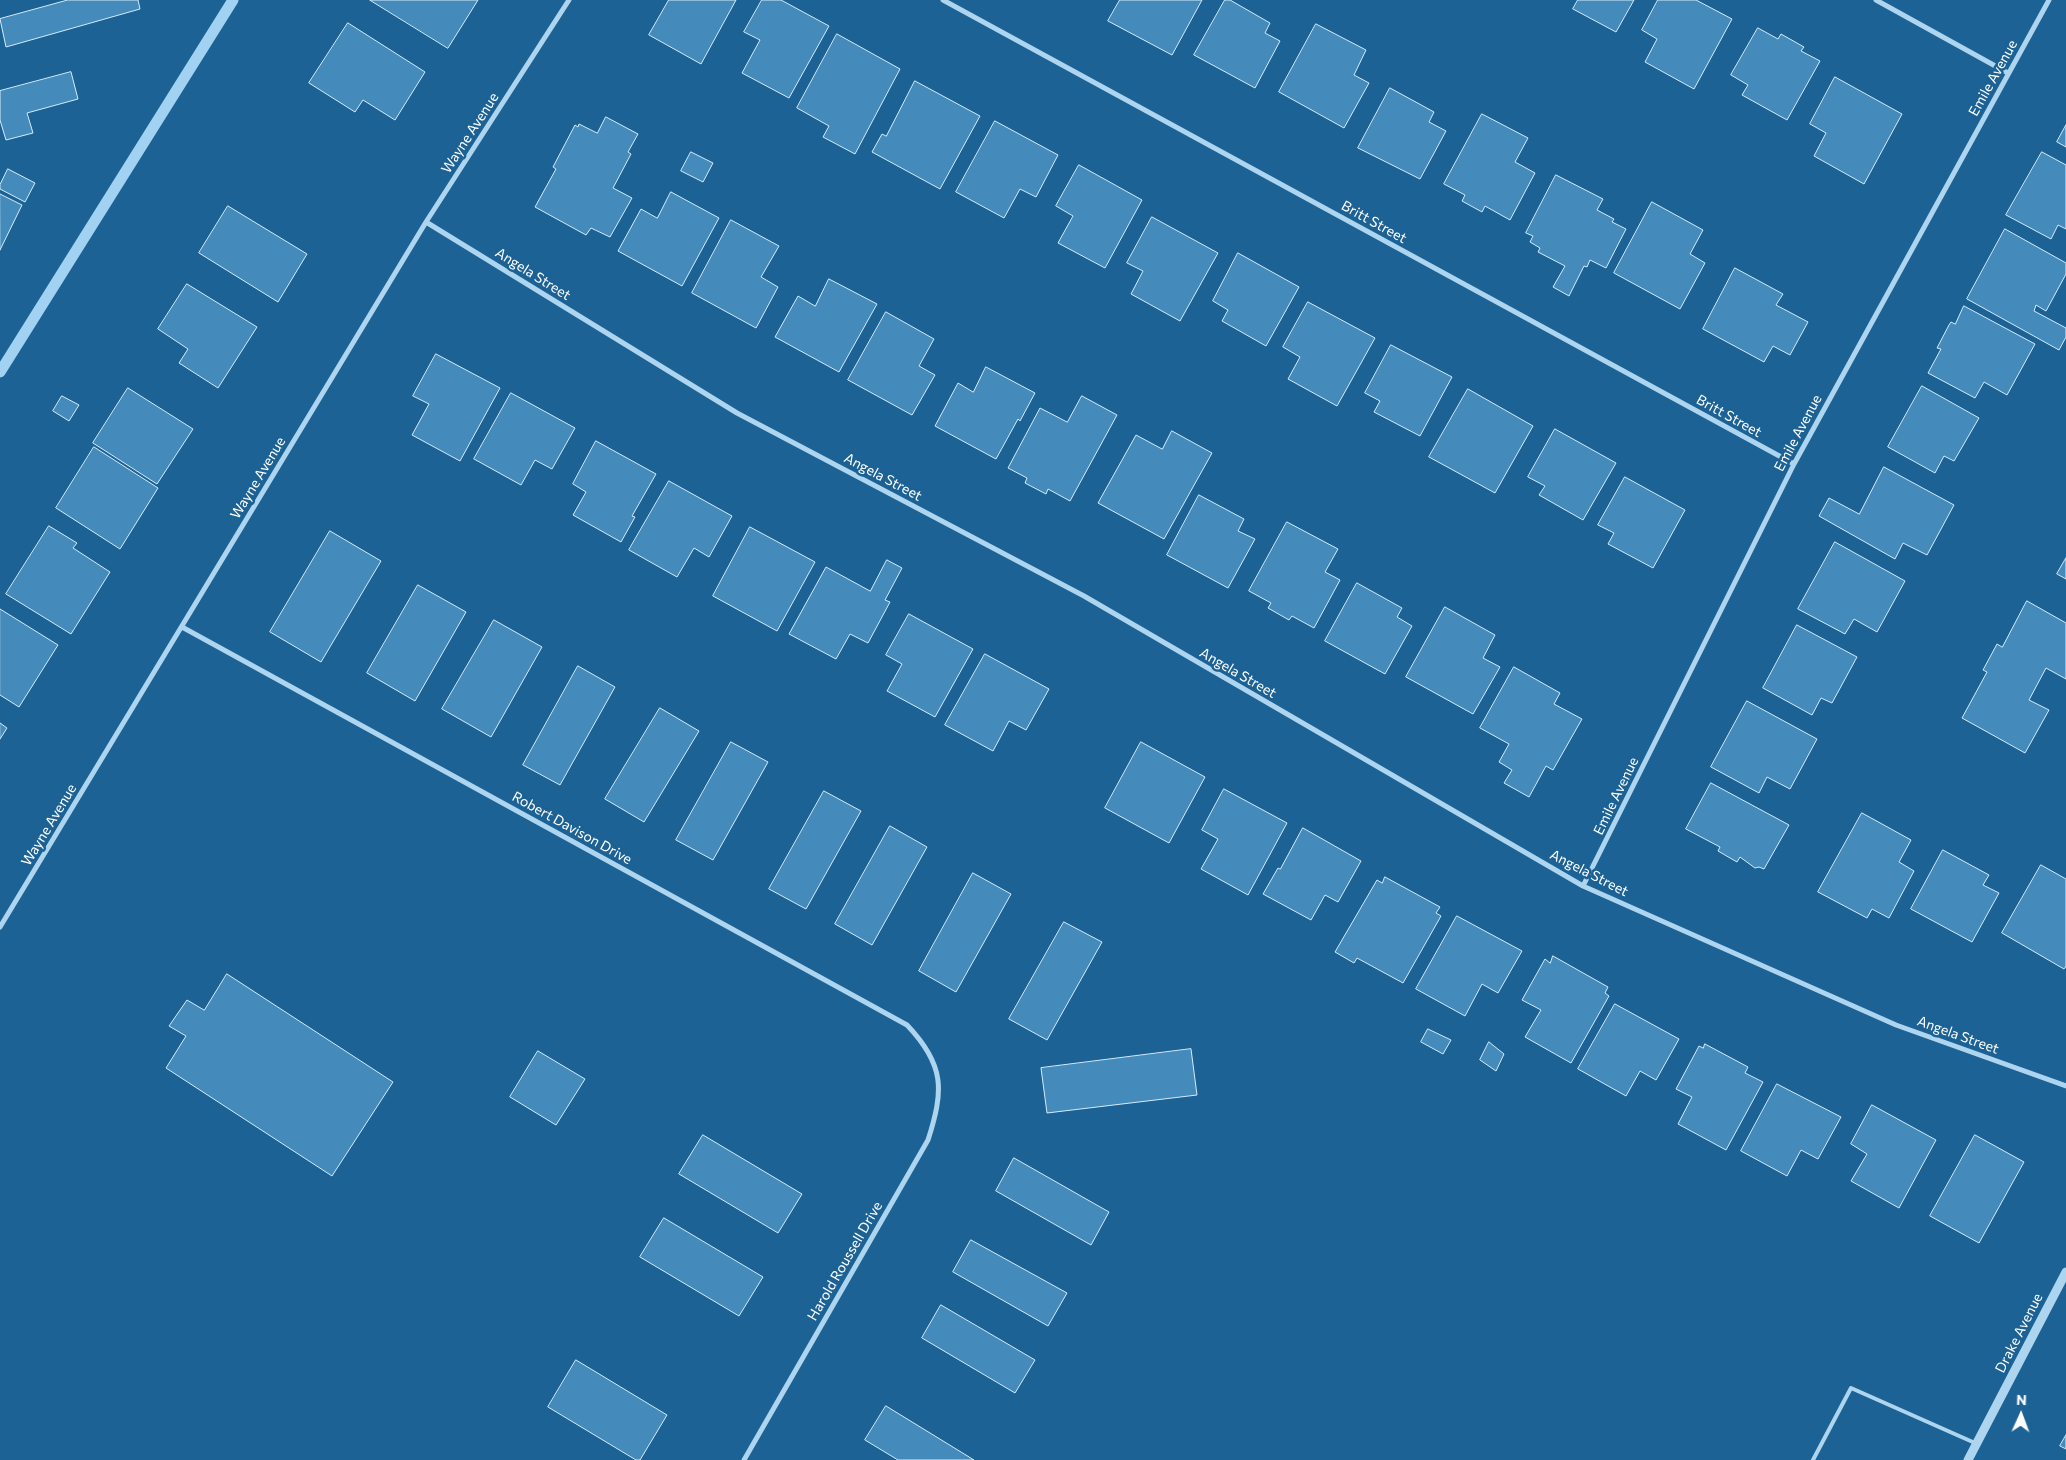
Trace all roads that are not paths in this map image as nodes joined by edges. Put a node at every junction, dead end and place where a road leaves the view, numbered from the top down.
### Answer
1 (569, 0) edge
2 (943, 0) edge
3 (1876, 0) edge
4 (2049, 0) edge
5 (2008, 73) junction
6 (426, 222) junction
7 (1794, 464) junction
8 (182, 627) junction
9 (1583, 886) junction
10 (0, 928) edge
11 (936, 1066) joint
12 (2066, 1086) edge
13 (2066, 1272) edge
14 (1978, 1444) junction
15 (744, 1460) edge
16 (1813, 1460) edge
17 (1968, 1460) edge

1 - 6 street, Wayne Avenue
2 - 7 street, Britt Street
3 - 5 street
4 - 5 street, Emile Avenue
5 - 7 street, Emile Avenue
6 - 8 street, Wayne Avenue
6 - 9 street, Angela Street
7 - 9 street, Emile Avenue
8 - 10 street, Wayne Avenue
8 - 11 street, Robert Davison Drive
9 - 12 street, Angela Street
11 - 15 street, Harold Roussell Drive
13 - 14 street, Drake Avenue
14 - 16 lane
14 - 17 street, Drake Avenue

